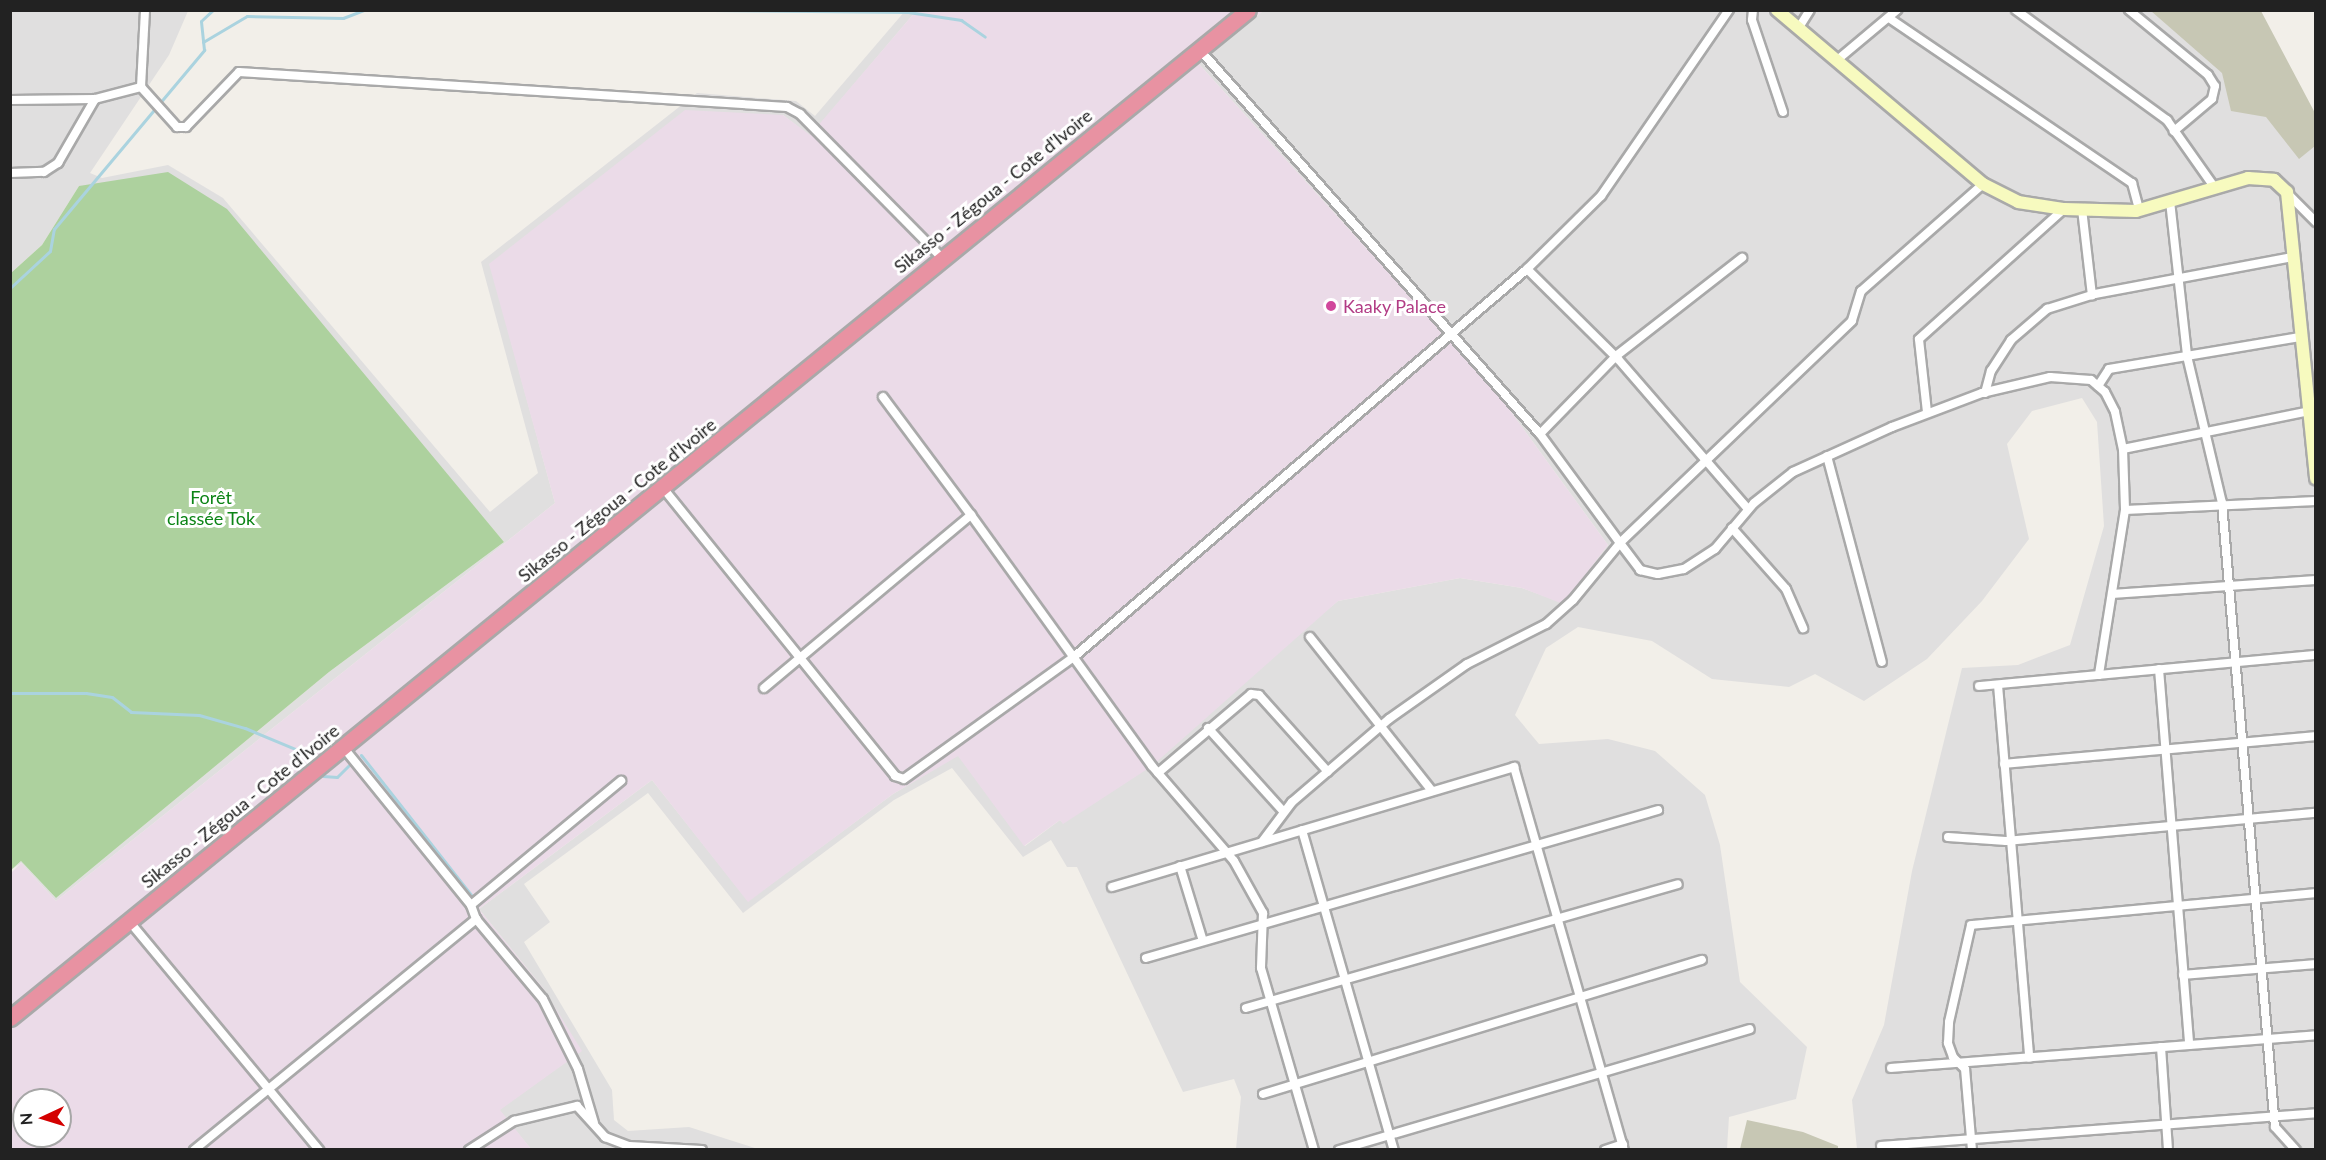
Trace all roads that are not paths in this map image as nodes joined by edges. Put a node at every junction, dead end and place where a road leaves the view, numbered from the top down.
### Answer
1 (145, 10) edge
2 (1248, 10) edge
3 (1729, 10) edge
4 (1753, 10) edge
5 (1777, 10) edge
6 (1810, 10) edge
7 (1898, 10) edge
8 (2016, 10) edge
9 (2129, 10) edge
10 (1889, 18) junction
11 (1798, 29) junction
12 (1200, 50) junction
13 (1836, 62) junction
14 (141, 87) junction
15 (95, 99) junction
16 (10, 100) edge
17 (1783, 112) dead end
18 (2174, 130) junction
19 (10, 173) edge
20 (1983, 184) junction
21 (2215, 188) junction
22 (2287, 192) junction
23 (2170, 201) junction
24 (2064, 209) junction
25 (2082, 209) junction
26 (2139, 210) junction
27 (2316, 222) edge
28 (2293, 257) junction
29 (942, 258) junction
30 (1742, 258) dead end
31 (1527, 268) junction
32 (2179, 278) junction
33 (2092, 295) junction
34 (1454, 334) junction
35 (2301, 337) junction
36 (1616, 356) junction
37 (2187, 356) junction
38 (2098, 386) junction
39 (1985, 393) junction
40 (883, 397) dead end
41 (2309, 411) junction
42 (1927, 412) junction
43 (2202, 433) junction
44 (1540, 434) junction
45 (2123, 449) junction
46 (1827, 456) junction
47 (1707, 461) junction
48 (2316, 479) edge
49 (663, 488) junction
50 (2316, 501) edge
51 (2222, 505) junction
52 (1748, 509) junction
53 (2126, 510) junction
54 (971, 515) junction
55 (1732, 528) junction
56 (1620, 543) junction
57 (2316, 580) edge
58 (2229, 588) junction
59 (2112, 594) junction
60 (1803, 628) dead end
61 (1310, 637) dead end
62 (2316, 655) edge
63 (1075, 656) junction
64 (800, 658) junction
65 (1882, 662) dead end
66 (2235, 662) junction
67 (2159, 669) junction
68 (2099, 675) junction
69 (1998, 685) junction
70 (1978, 686) dead end
71 (764, 688) dead end
72 (1381, 727) junction
73 (1208, 728) junction
74 (2316, 736) edge
75 (2242, 743) junction
76 (344, 747) junction
77 (2165, 750) junction
78 (2004, 764) junction
79 (1328, 772) junction
80 (1158, 773) junction
81 (621, 781) dead end
82 (1432, 791) junction
83 (1658, 810) dead end
84 (1284, 812) junction
85 (2316, 813) edge
86 (2248, 819) junction
87 (2171, 826) junction
88 (1302, 830) junction
89 (1948, 837) dead end
90 (2011, 840) junction
91 (1262, 842) junction
92 (1536, 845) junction
93 (1226, 852) junction
94 (1180, 866) junction
95 (1678, 884) dead end
96 (1112, 887) dead end
97 (2316, 892) edge
98 (2255, 898) junction
99 (471, 905) junction
100 (2178, 905) junction
101 (1324, 906) junction
102 (1557, 918) junction
103 (476, 919) junction
104 (2017, 920) junction
105 (129, 921) junction
106 (1263, 924) junction
107 (1203, 941) junction
108 (1146, 958) dead end
109 (1702, 960) dead end
110 (2316, 964) edge
111 (2261, 969) junction
112 (2183, 975) junction
113 (1346, 979) junction
114 (1580, 997) junction
115 (1271, 1000) junction
116 (1246, 1008) dead end
117 (10, 1018) edge
118 (1750, 1029) dead end
119 (2316, 1035) edge
120 (2267, 1039) junction
121 (2189, 1045) junction
122 (2161, 1047) junction
123 (2029, 1058) junction
124 (1369, 1062) junction
125 (1959, 1063) junction
126 (1890, 1068) dead end
127 (1602, 1072) junction
128 (1295, 1084) junction
129 (269, 1088) junction
130 (1263, 1094) dead end
131 (2316, 1113) edge
132 (2274, 1116) junction
133 (2166, 1124) junction
134 (594, 1125) junction
135 (1390, 1134) junction
136 (1971, 1139) junction
137 (616, 1145) edge
138 (1881, 1146) dead end
139 (1623, 1147) edge
140 (194, 1149) edge
141 (319, 1149) edge
142 (469, 1149) edge
143 (702, 1149) edge
144 (1314, 1149) edge
145 (1339, 1149) edge
146 (1394, 1149) edge
147 (1605, 1149) edge
148 (1972, 1149) edge
149 (2168, 1149) edge
150 (2296, 1149) edge

1 - 14 street
2 - 12 highway, Sikasso - Zégoua - Cote d'Ivoire
3 - 31 street
4 - 17 street
5 - 11 street
6 - 11 street
7 - 10 street
8 - 18 street
9 - 18 street
10 - 13 street
10 - 26 street
11 - 13 street
12 - 29 highway, Sikasso - Zégoua - Cote d'Ivoire
12 - 34 street
13 - 20 street
14 - 15 street
14 - 29 street
15 - 16 street
15 - 19 street
18 - 21 street
20 - 24 street
20 - 47 street
21 - 22 street
21 - 23 street
22 - 27 street
22 - 28 street
23 - 26 street
23 - 32 street
24 - 25 street
24 - 42 street
25 - 26 street
25 - 33 street
28 - 32 street
28 - 35 street
29 - 49 highway, Sikasso - Zégoua - Cote d'Ivoire
30 - 36 street
31 - 34 street
31 - 36 street
32 - 33 street
32 - 37 street
33 - 39 street
34 - 44 street
34 - 63 street
35 - 37 street
35 - 41 street
36 - 44 street
36 - 47 street
37 - 38 street
37 - 43 street
38 - 39 street
38 - 45 street
39 - 42 street
40 - 54 street
41 - 43 street
41 - 48 street
42 - 46 street
43 - 45 street
43 - 51 street
44 - 56 street
45 - 53 street
46 - 52 street
46 - 65 street
47 - 52 street
47 - 56 street
49 - 64 street
49 - 76 highway, Sikasso - Zégoua - Cote d'Ivoire
50 - 51 street
51 - 53 street
51 - 58 street
52 - 55 street
53 - 59 street
54 - 63 street
54 - 64 street
55 - 56 street
55 - 60 street
56 - 72 street
57 - 58 street
58 - 59 street
58 - 66 street
59 - 68 street
61 - 72 street
62 - 66 street
63 - 64 street
63 - 80 street
64 - 71 street
66 - 67 street
66 - 75 street
67 - 68 street
67 - 77 street
68 - 69 street
69 - 70 street
69 - 78 street
72 - 79 street
72 - 82 street
73 - 79 street
73 - 80 street
73 - 84 street
74 - 75 street
75 - 77 street
75 - 86 street
76 - 99 street
76 - 105 highway, Sikasso - Zégoua - Cote d'Ivoire
77 - 78 street
77 - 87 street
78 - 90 street
79 - 84 street
80 - 93 street
81 - 99 street
82 - 88 street
82 - 92 street
83 - 92 street
84 - 91 street
85 - 86 street
86 - 87 street
86 - 98 street
87 - 90 street
87 - 100 street
88 - 91 street
88 - 101 street
89 - 90 street
90 - 104 street
91 - 93 street
92 - 101 street
92 - 102 street
93 - 94 street
93 - 106 street
94 - 96 street
94 - 107 street
95 - 102 street
97 - 98 street
98 - 100 street
98 - 111 street
99 - 103 street
100 - 104 street
100 - 112 street
101 - 106 street
101 - 113 street
102 - 113 street
102 - 114 street
103 - 129 street
103 - 134 street
104 - 123 street
104 - 125 street
105 - 117 highway, Sikasso - Zégoua - Cote d'Ivoire
105 - 129 street
106 - 107 street
106 - 115 street
107 - 108 street
109 - 114 street
110 - 111 street
111 - 112 street
111 - 120 street
112 - 121 street
113 - 115 street
113 - 124 street
114 - 124 street
114 - 127 street
115 - 116 street
115 - 128 street
118 - 127 street
119 - 120 street
120 - 121 street
120 - 132 street
121 - 122 street
122 - 123 street
122 - 133 street
123 - 125 street
124 - 128 street
124 - 135 street
125 - 126 street
125 - 136 street
127 - 135 street
127 - 139 street
128 - 130 street
128 - 144 street
129 - 140 street
129 - 141 street
131 - 132 street
132 - 133 street
132 - 150 street
133 - 136 street
133 - 149 street
134 - 137 street
134 - 142 street
135 - 145 street
135 - 146 street
136 - 138 street
136 - 148 street
137 - 143 street
139 - 147 street

